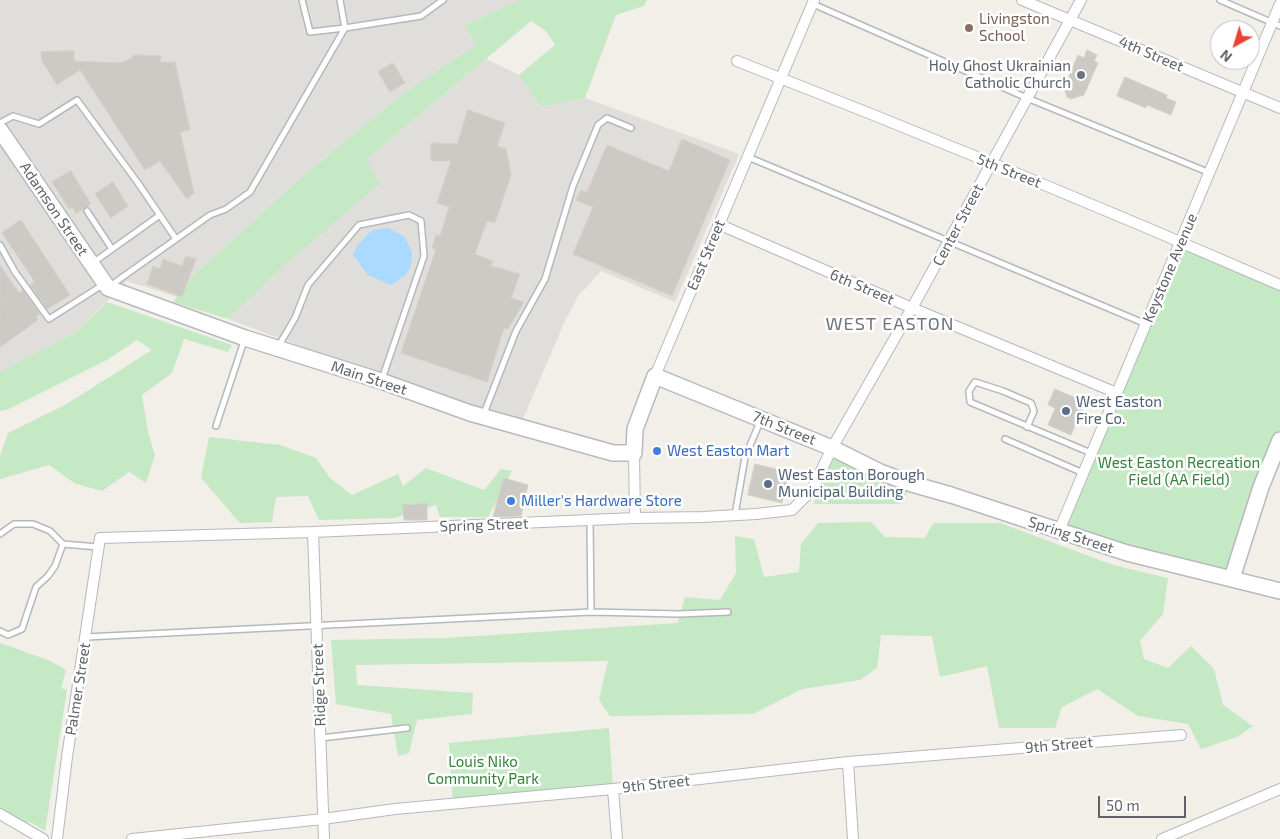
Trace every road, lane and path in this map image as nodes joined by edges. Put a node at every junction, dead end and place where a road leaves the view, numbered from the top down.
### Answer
1 (302, 0) edge
2 (340, 0) edge
3 (443, 0) edge
4 (1022, 0) edge
5 (1081, 0) edge
6 (1220, 0) edge
7 (814, 2) edge
8 (1280, 4) edge
9 (1070, 20) junction
10 (1276, 24) edge
11 (345, 28) junction
12 (737, 61) dead end
13 (780, 78) junction
14 (1243, 92) junction
15 (1027, 98) junction
16 (1280, 108) edge
17 (0, 123) edge
18 (631, 128) dead end
19 (0, 130) edge
20 (747, 157) junction
21 (991, 163) junction
22 (1210, 173) junction
23 (87, 211) dead end
24 (160, 215) junction
25 (718, 224) junction
26 (176, 239) junction
27 (949, 241) junction
28 (1180, 242) junction
29 (0, 245) edge
30 (112, 249) junction
31 (91, 264) junction
32 (106, 286) junction
33 (1280, 286) edge
34 (912, 308) junction
35 (1146, 324) junction
36 (245, 338) junction
37 (277, 348) junction
38 (654, 376) junction
39 (381, 381) junction
40 (1117, 393) junction
41 (483, 416) junction
42 (761, 419) junction
43 (216, 426) dead end
44 (1027, 427) junction
45 (1005, 439) dead end
46 (1280, 440) edge
47 (832, 448) junction
48 (634, 453) junction
49 (1092, 454) junction
50 (1083, 473) junction
51 (912, 484) joint
52 (735, 515) junction
53 (635, 518) junction
54 (590, 521) junction
55 (1060, 531) junction
56 (312, 532) junction
57 (0, 534) edge
58 (100, 543) junction
59 (63, 544) junction
60 (1232, 578) junction
61 (1280, 591) edge
62 (591, 612) junction
63 (728, 612) dead end
64 (317, 627) junction
65 (0, 631) edge
66 (86, 638) junction
67 (407, 728) dead end
68 (1181, 735) dead end
69 (321, 738) junction
70 (848, 762) junction
71 (613, 789) junction
72 (1280, 789) edge
73 (0, 814) edge
74 (323, 819) junction
75 (43, 839) edge
76 (57, 839) edge
77 (132, 839) edge
78 (324, 839) edge
79 (617, 839) edge
80 (853, 839) edge
81 (1162, 839) edge

1 - 11 lane
2 - 11 lane
3 - 11 lane
4 - 9 street, 4th Street
5 - 9 street, Center Street
6 - 10 lane
7 - 13 street, East Street
7 - 15 lane
8 - 10 street, Keystone Avenue
9 - 14 street, 4th Street
9 - 15 street, Center Street
10 - 14 street, Keystone Avenue
11 - 26 lane
12 - 13 street, 5th Street
13 - 20 street, East Street
13 - 21 street, 5th Street
14 - 16 street, 4th Street
14 - 22 street, Keystone Avenue
15 - 21 street, Center Street
15 - 22 lane
17 - 24 lane
18 - 41 lane
19 - 31 street, Adamson Street
20 - 25 street, East Street
20 - 27 lane
21 - 27 street, Center Street
21 - 28 street, 5th Street
22 - 28 street, Keystone Avenue
23 - 30 lane
24 - 26 lane
24 - 30 lane
25 - 34 street, 6th Street
25 - 38 street, East Street
26 - 32 lane
27 - 34 street, Center Street
27 - 35 lane
28 - 33 street, 5th Street
28 - 35 street, Keystone Avenue
29 - 32 lane
30 - 31 lane
31 - 32 street, Adamson Street
32 - 36 street, Main Street
34 - 40 street, 6th Street
34 - 47 street, Center Street
35 - 40 street, Keystone Avenue
36 - 37 street, Main Street
36 - 43 lane
37 - 39 street, Main Street
37 - 39 lane
38 - 42 street, 7th Street
38 - 48 street, East Street
39 - 41 street, Main Street
40 - 49 street, Keystone Avenue
41 - 48 street, Main Street
42 - 47 street, 7th Street
42 - 52 lane
44 - 44 lane
44 - 49 lane
45 - 50 lane
46 - 60 street
47 - 51 street, 7th Street
47 - 52 street, Spring Street
48 - 53 street, East Street
49 - 50 street, Keystone Avenue
50 - 55 street, Keystone Avenue
51 - 55 street, Spring Street
52 - 53 street, Spring Street
53 - 54 street, Spring Street
54 - 56 street, Spring Street
54 - 62 lane
55 - 60 street, Spring Street
56 - 58 street, Spring Street
56 - 64 street, Ridge Street
57 - 59 lane
58 - 59 lane
58 - 66 street, Palmer Street
59 - 65 lane
60 - 61 street, Spring Street
62 - 63 lane
62 - 64 lane
64 - 66 lane
64 - 69 street, Ridge Street
66 - 76 street, Palmer Street
67 - 69 lane
68 - 70 street, 9th Street
69 - 74 street, Ridge Street
70 - 71 street, 9th Street
70 - 80 street
71 - 74 street, 9th Street
71 - 79 street
72 - 81 street
73 - 75 street
74 - 77 street, 9th Street
74 - 78 street, Ridge Street

